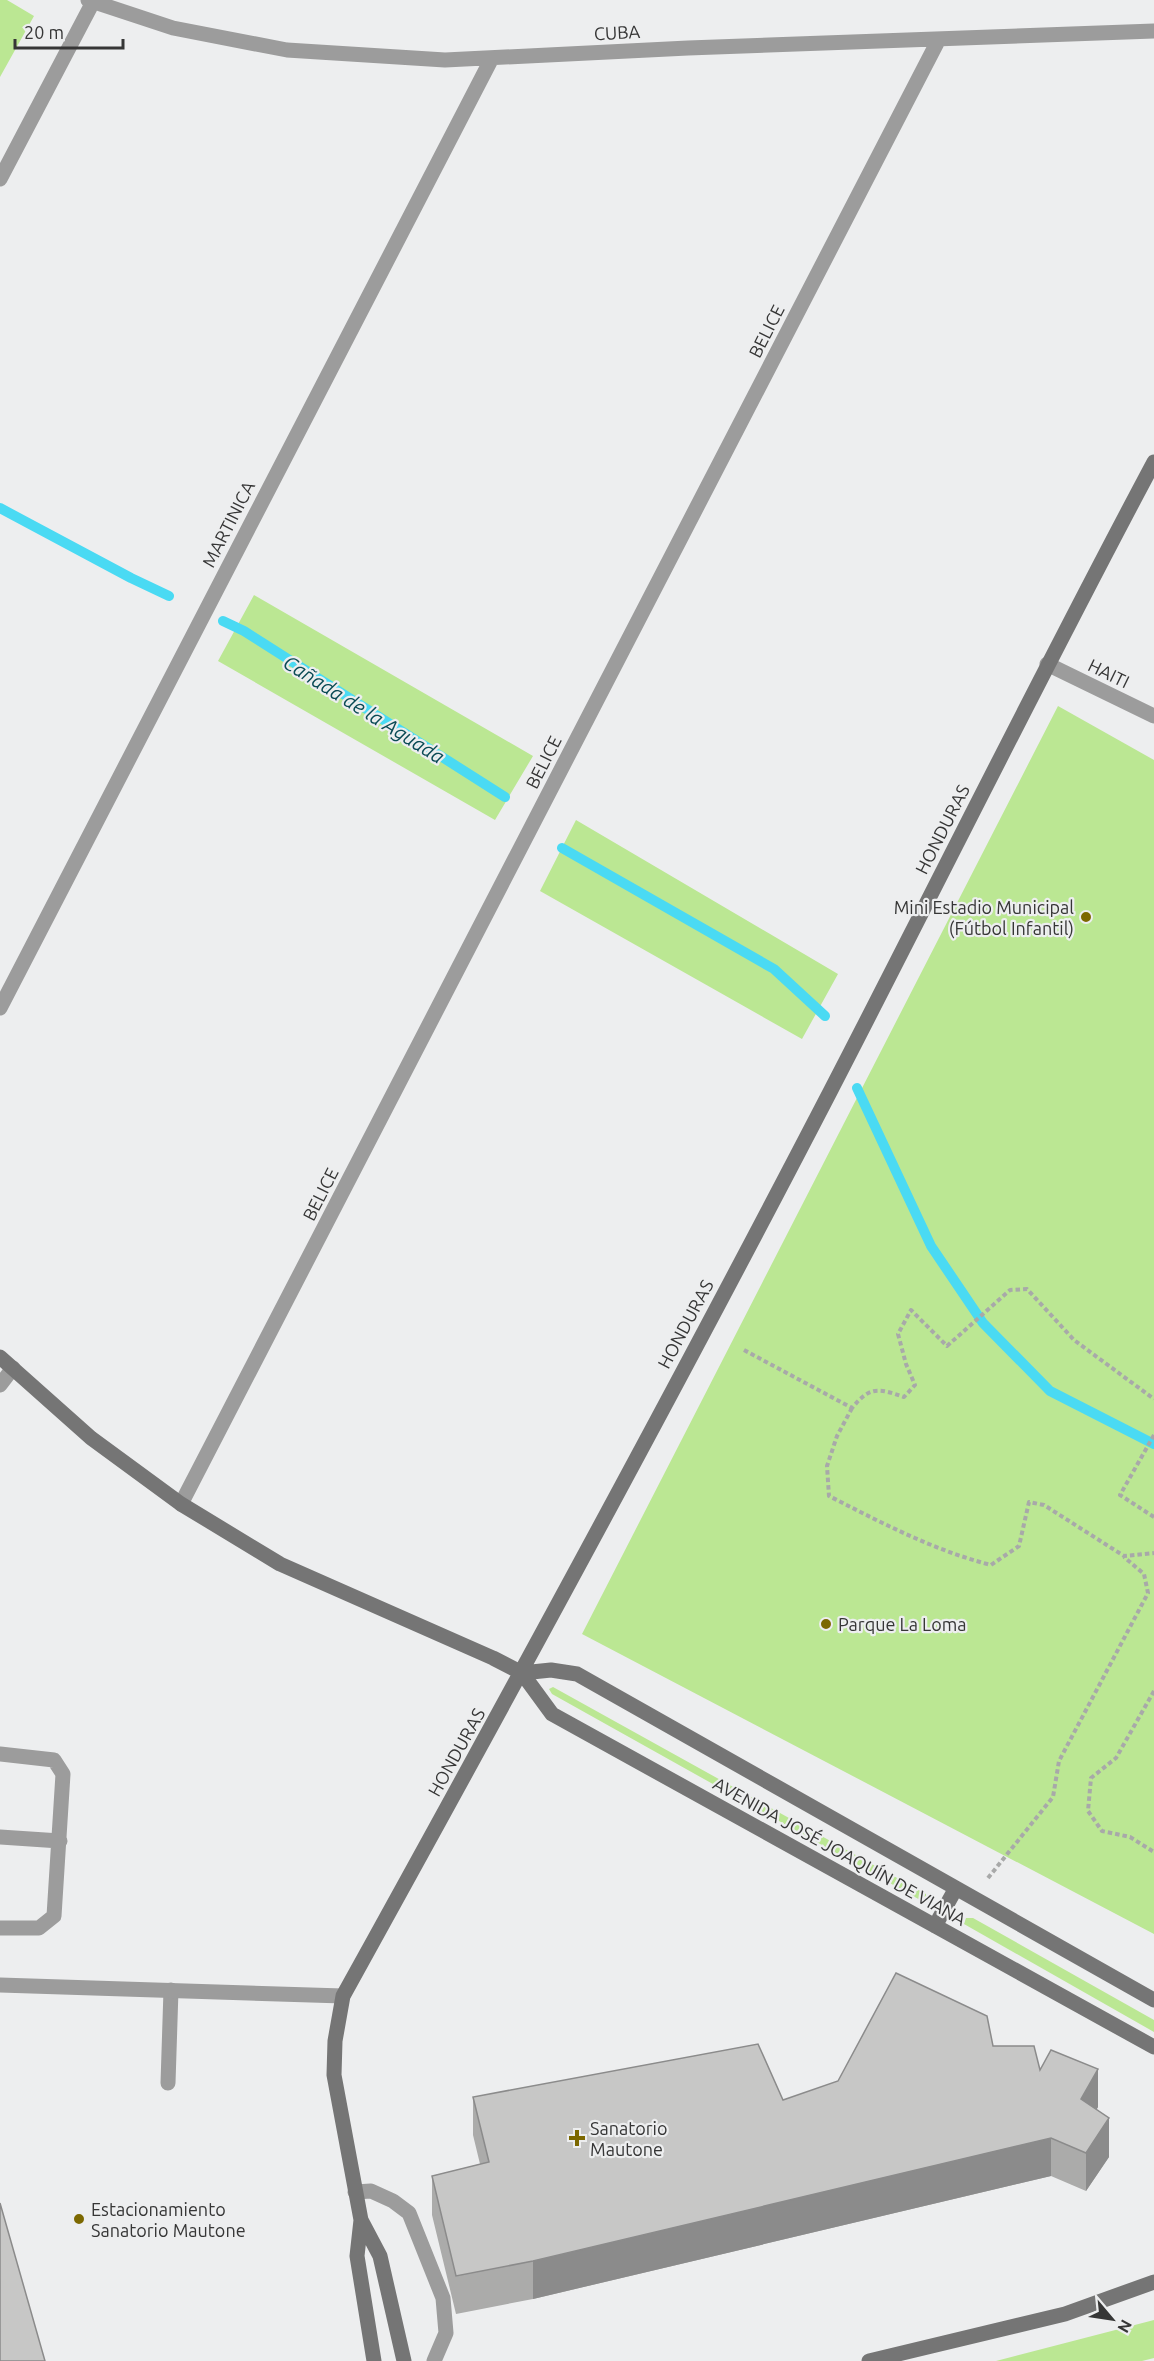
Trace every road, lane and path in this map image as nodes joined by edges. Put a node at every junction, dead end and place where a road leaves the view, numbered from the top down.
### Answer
1 (90, 1) edge
2 (1154, 31) edge
3 (939, 39) junction
4 (492, 58) junction
5 (0, 179) edge
6 (1154, 462) edge
7 (1047, 664) junction
8 (1154, 716) edge
9 (0, 1008) edge
10 (744, 1350) dead end
11 (0, 1357) edge
12 (13, 1368) junction
13 (0, 1384) edge
14 (1154, 1399) edge
15 (852, 1408) junction
16 (1154, 1435) edge
17 (181, 1504) junction
18 (1154, 1517) edge
19 (1154, 1553) edge
20 (1124, 1556) junction
21 (522, 1673) junction
22 (1154, 1691) edge
23 (0, 1754) edge
24 (0, 1837) edge
25 (60, 1841) junction
26 (1154, 1852) edge
27 (956, 1888) junction
28 (972, 1897) junction
29 (935, 1926) junction
30 (0, 1928) edge
31 (0, 1985) edge
32 (171, 1990) junction
33 (343, 1996) junction
34 (1154, 2000) edge
35 (1154, 2047) edge
36 (168, 2083) dead end
37 (355, 2192) junction
38 (361, 2220) junction
39 (1154, 2282) edge
40 (374, 2361) edge
41 (404, 2361) edge
42 (434, 2361) edge
43 (869, 2361) edge

1 - 4 street, CUBA
1 - 5 street
2 - 3 street, CUBA
3 - 4 street, CUBA
3 - 17 street, BELICE
4 - 9 street, MARTINICA
6 - 7 street, HONDURAS
7 - 8 street, HAITI
7 - 21 street, HONDURAS
10 - 15 path
11 - 12 street, AVENIDA JOSÉ JOAQUÍN DE VIANA
12 - 13 street
12 - 17 street, AVENIDA JOSÉ JOAQUÍN DE VIANA
14 - 15 path
15 - 20 path
16 - 18 path
17 - 21 street, AVENIDA JOSÉ JOAQUÍN DE VIANA
19 - 20 path
20 - 28 path
21 - 27 street, AVENIDA JOSÉ JOAQUÍN DE VIANA
21 - 29 street, AVENIDA JOSÉ JOAQUÍN DE VIANA
21 - 33 street, HONDURAS
22 - 26 path
23 - 25 street
24 - 25 street
25 - 30 street
27 - 28 street, AVENIDA JOSÉ JOAQUÍN DE VIANA
27 - 29 street
28 - 34 street, AVENIDA JOSÉ JOAQUÍN DE VIANA
29 - 35 street, AVENIDA JOSÉ JOAQUÍN DE VIANA
31 - 32 street
32 - 33 street
32 - 36 street
33 - 37 street, HONDURAS
37 - 38 street, HONDURAS
37 - 42 street
38 - 40 street, HONDURAS
38 - 41 street, HONDURAS
39 - 43 street

